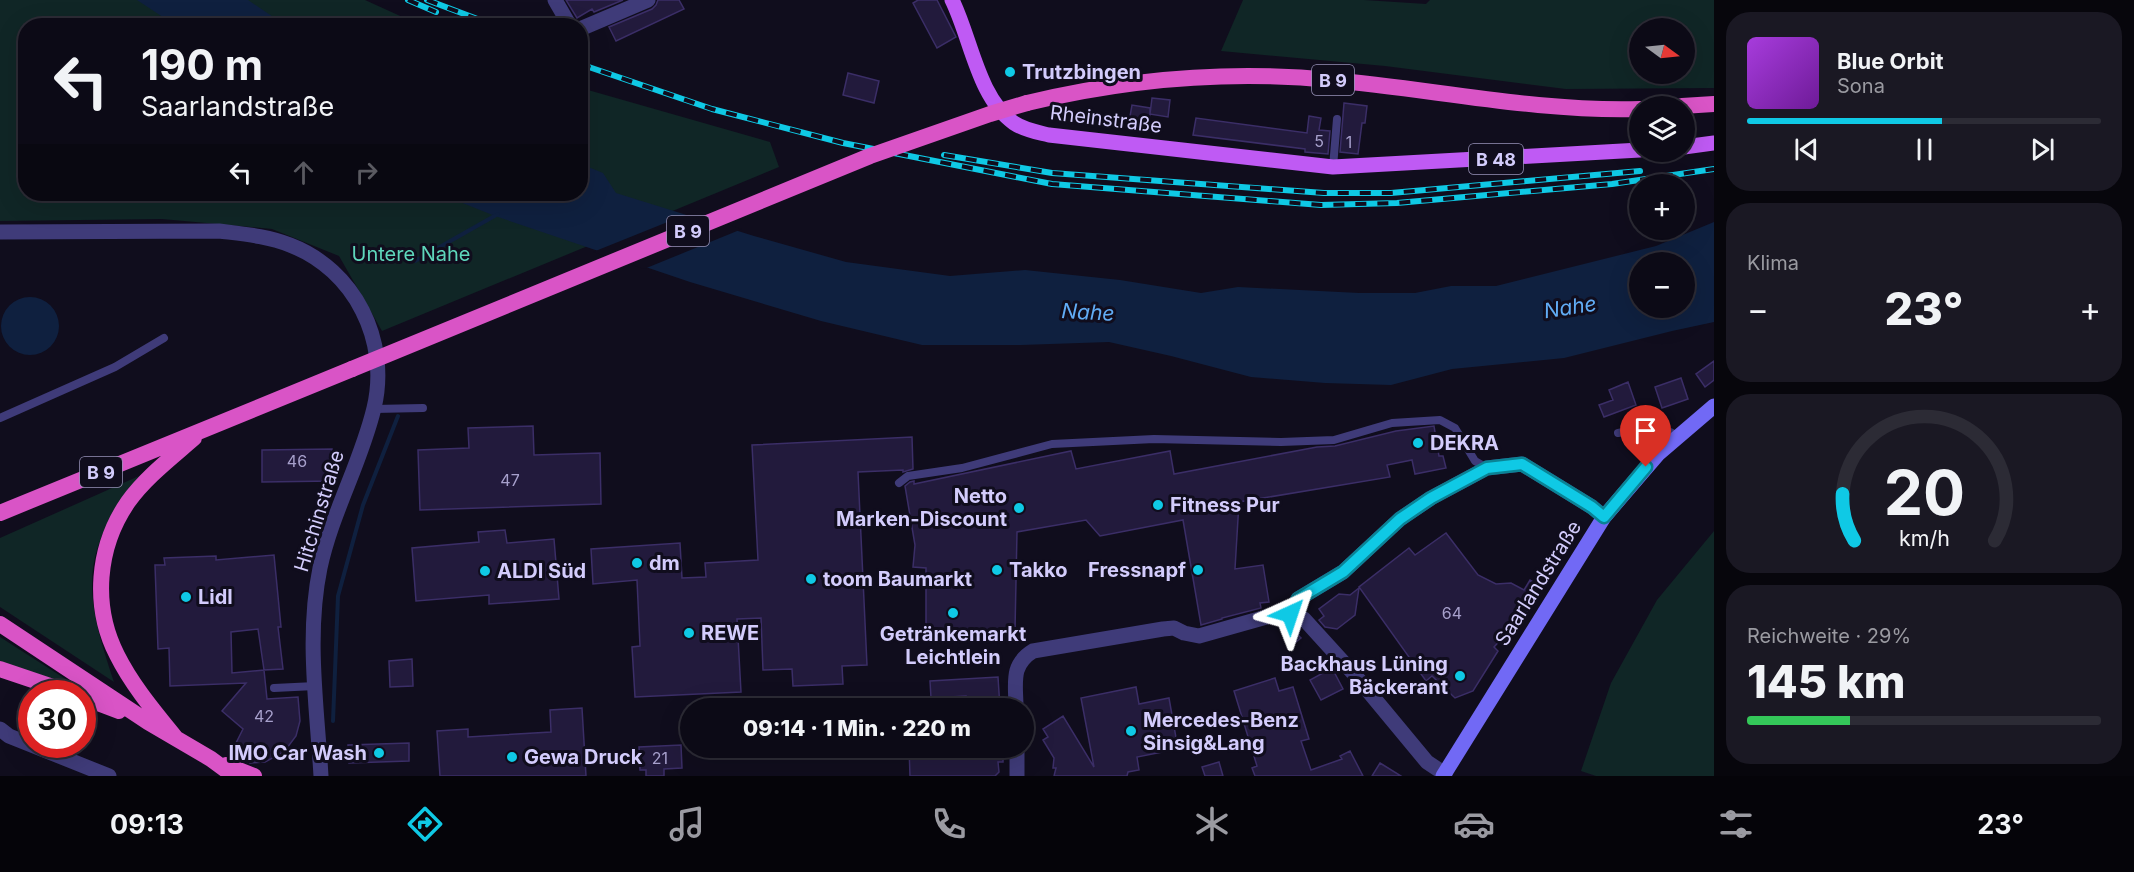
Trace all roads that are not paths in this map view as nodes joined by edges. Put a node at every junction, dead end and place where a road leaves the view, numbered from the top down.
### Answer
1 (555, 0) edge
2 (648, 0) edge
3 (952, 0) edge
4 (565, 18) edge
5 (588, 26) edge
6 (1714, 104) edge
7 (1695, 105) edge
8 (1629, 109) edge
9 (1337, 120) dead end
10 (1714, 143) edge
11 (1695, 146) edge
12 (1629, 151) edge
13 (1333, 167) junction
14 (0, 232) edge
15 (164, 338) dead end
16 (1714, 406) edge
17 (423, 408) dead end
18 (374, 409) junction
19 (0, 418) edge
20 (202, 431) junction
21 (1618, 433) dead end
22 (1677, 436) junction
23 (1487, 468) junction
24 (899, 483) dead end
25 (0, 513) edge
26 (1604, 517) junction
27 (1290, 614) junction
28 (0, 624) edge
29 (0, 669) edge
30 (33, 680) edge
31 (315, 686) junction
32 (274, 688) dead end
33 (1016, 698) edge
34 (96, 702) edge
35 (148, 722) junction
36 (0, 729) edge
37 (175, 737) junction
38 (1017, 758) edge
39 (211, 759) junction
40 (1444, 775) edge
41 (109, 776) edge
42 (234, 776) edge
43 (254, 776) edge
44 (321, 776) edge
45 (1017, 776) edge

1 - 4 street
2 - 5 street
3 - 13 main road, Rheinstraße / B 48
6 - 7 highway
8 - 20 highway, B 9, bridge
9 - 13 lane
10 - 11 main road
12 - 13 main road, Rheinstraße / B 48
14 - 18 street, Hitchinstraße
15 - 19 lane
16 - 22 main road, Saarlandstraße
17 - 18 lane
18 - 31 street, Hitchinstraße
20 - 25 highway, B 9
20 - 37 highway
21 - 22 lane
22 - 26 main road, Saarlandstraße
23 - 24 lane
23 - 26 street
23 - 27 street
26 - 40 main road, Saarlandstraße
27 - 33 street
27 - 40 street, Saarlandstraße
28 - 35 highway
29 - 30 highway
31 - 32 lane
31 - 44 street, Hitchinstraße
34 - 35 highway
35 - 37 highway
36 - 41 street
37 - 39 highway
38 - 45 street
39 - 42 highway
39 - 43 highway

